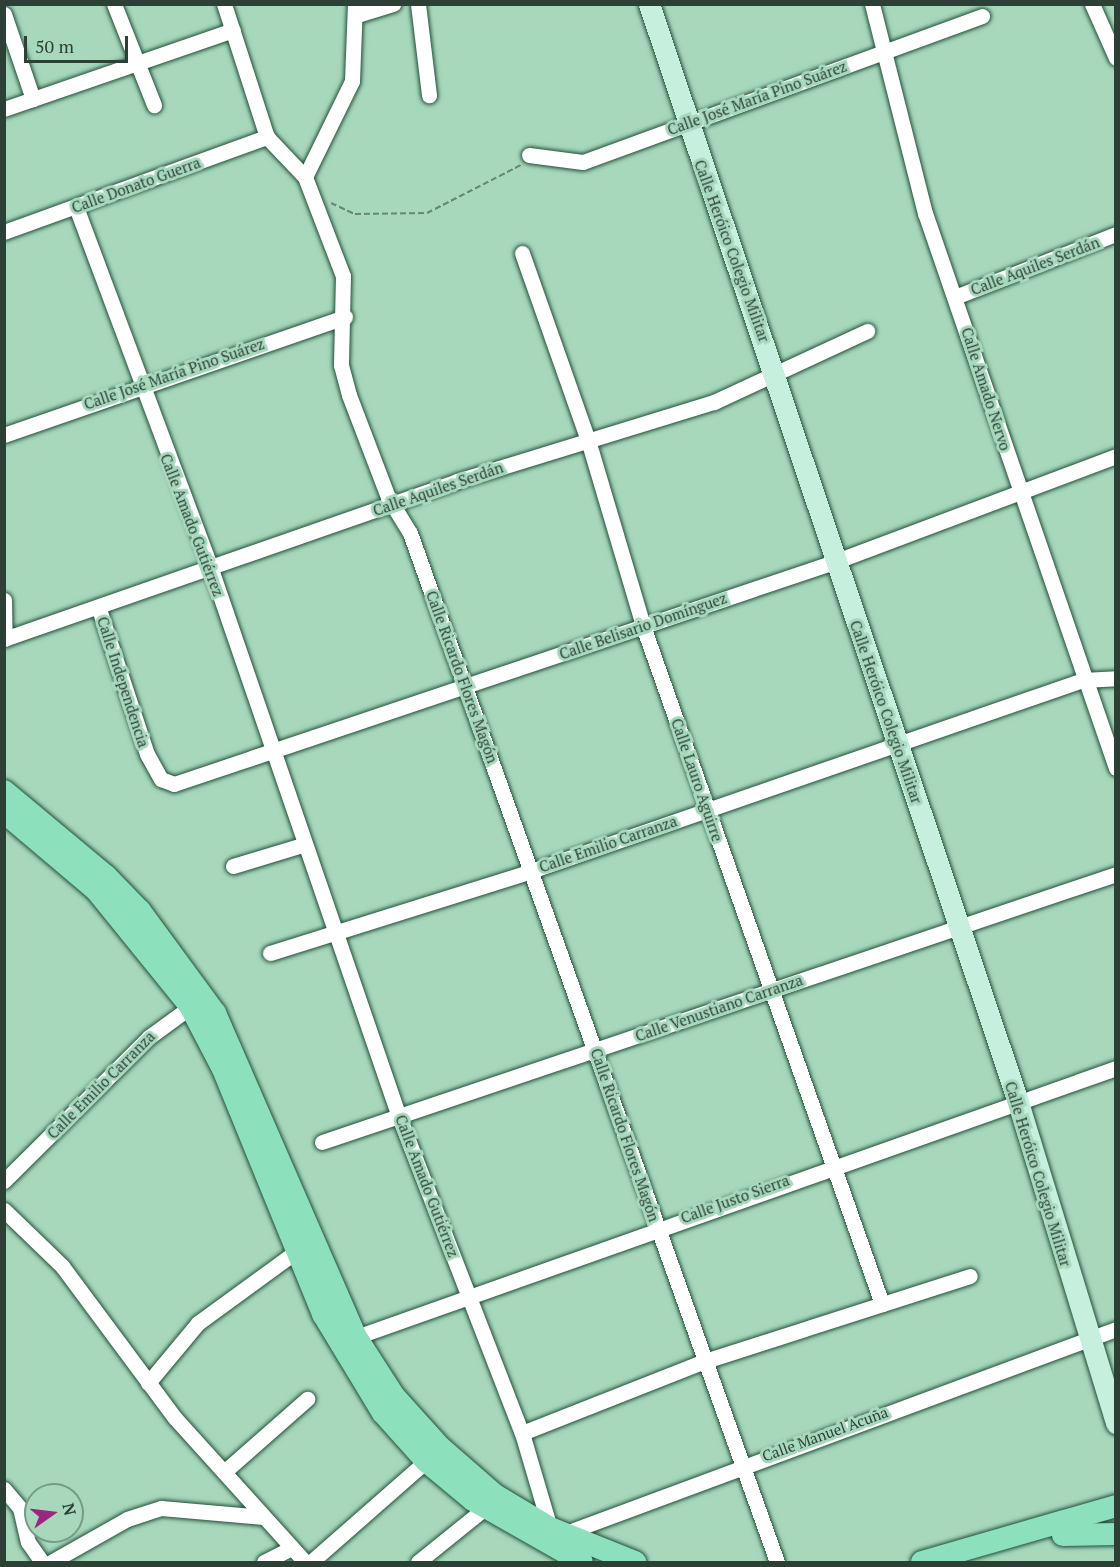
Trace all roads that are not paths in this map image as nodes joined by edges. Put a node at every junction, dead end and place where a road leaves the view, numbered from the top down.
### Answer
1 (114, 4) edge
2 (224, 4) edge
3 (393, 4) edge
4 (418, 4) edge
5 (649, 4) edge
6 (872, 4) edge
7 (1092, 4) edge
8 (356, 10) edge
9 (4, 14) edge
10 (982, 16) dead end
11 (233, 30) junction
12 (887, 51) junction
13 (1116, 58) edge
14 (137, 66) junction
15 (429, 95) dead end
16 (33, 99) junction
17 (154, 105) dead end
18 (4, 109) edge
19 (687, 124) junction
20 (267, 137) junction
21 (530, 155) road end
22 (305, 177) junction
23 (76, 207) junction
24 (4, 232) edge
25 (1116, 234) edge
26 (522, 253) dead end
27 (955, 297) junction
28 (345, 317) junction
29 (867, 331) dead end
30 (777, 375) junction
31 (138, 384) junction
32 (4, 435) edge
33 (588, 441) junction
34 (1116, 456) edge
35 (1021, 495) junction
36 (392, 503) junction
37 (834, 562) junction
38 (210, 569) junction
39 (4, 600) edge
40 (99, 609) junction
41 (643, 626) junction
42 (5, 639) edge
43 (1116, 678) edge
44 (1083, 680) junction
45 (466, 687) junction
46 (896, 744) junction
47 (271, 753) junction
48 (1116, 768) edge
49 (167, 784) joint
50 (4, 791) edge
51 (708, 811) junction
52 (4, 812) edge
53 (302, 845) junction
54 (233, 866) dead end
55 (531, 871) junction
56 (1116, 874) edge
57 (960, 930) junction
58 (335, 936) junction
59 (270, 953) dead end
60 (771, 990) junction
61 (197, 1002) junction
62 (596, 1050) junction
63 (1116, 1068) edge
64 (1018, 1102) junction
65 (399, 1114) junction
66 (322, 1142) dead end
67 (832, 1164) junction
68 (4, 1181) edge
69 (4, 1210) edge
70 (658, 1227) junction
71 (298, 1250) junction
72 (970, 1275) dead end
73 (469, 1294) junction
74 (882, 1304) junction
75 (1116, 1329) edge
76 (356, 1337) junction
77 (1088, 1339) junction
78 (705, 1361) junction
79 (148, 1383) junction
80 (307, 1399) dead end
81 (1116, 1423) edge
82 (522, 1433) junction
83 (426, 1461) junction
84 (741, 1464) junction
85 (224, 1472) junction
86 (4, 1489) edge
87 (1116, 1506) edge
88 (484, 1508) junction
89 (1116, 1514) edge
90 (264, 1517) junction
91 (557, 1531) junction
92 (1063, 1534) junction
93 (1116, 1534) edge
94 (291, 1548) junction
95 (42, 1563) edge
96 (51, 1563) edge
97 (264, 1563) edge
98 (304, 1563) edge
99 (311, 1563) edge
100 (418, 1563) edge
101 (582, 1563) edge
102 (635, 1563) edge
103 (777, 1563) edge
104 (922, 1563) edge
105 (979, 1563) edge

1 - 14 street
2 - 11 street, Calle Ricardo Flores Magón
3 - 8 street
4 - 15 street
5 - 19 main road, Calle Heróico Colegio Militar
6 - 12 street, Calle Amado Nervo
7 - 13 street
8 - 22 street
9 - 16 street
10 - 12 street, Calle José María Pino Suárez
11 - 14 street
11 - 20 street, Calle Ricardo Flores Magón
12 - 19 street, Calle José María Pino Suárez
12 - 27 street, Calle Amado Nervo
14 - 16 street
14 - 17 street
16 - 18 street
19 - 21 street, Calle José María Pino Suárez
19 - 30 main road, Calle Heróico Colegio Militar
20 - 22 street, Calle Ricardo Flores Magón
20 - 23 street, Calle Donato Guerra
22 - 28 street, Calle Ricardo Flores Magón
23 - 24 street, Calle Donato Guerra
23 - 31 street, Calle Amado Gutiérrez
25 - 27 street, Calle Aquiles Serdán
26 - 33 street, Calle Lauro Aguirre
27 - 35 street, Calle Amado Nervo
28 - 31 street, Calle José María Pino Suárez
28 - 36 street, Calle Ricardo Flores Magón
29 - 30 street, Calle Aquiles Serdán
30 - 33 street, Calle Aquiles Serdán
30 - 37 main road, Calle Heróico Colegio Militar
31 - 32 street, Calle José María Pino Suárez
31 - 38 street, Calle Amado Gutiérrez
33 - 36 street, Calle Aquiles Serdán
33 - 41 street, Calle Lauro Aguirre
34 - 35 street, Calle Belisario Domínguez
35 - 37 street, Calle Belisario Domínguez
35 - 44 street, Calle Amado Nervo
36 - 38 street, Calle Aquiles Serdán
36 - 45 street, Calle Ricardo Flores Magón
37 - 41 street, Calle Belisario Domínguez
37 - 46 main road, Calle Heróico Colegio Militar
38 - 40 street, Calle Aquiles Serdán
38 - 47 street, Calle Amado Gutiérrez
39 - 42 street
40 - 42 street, Calle Aquiles Serdán
40 - 49 street, Calle Independencia
41 - 45 street, Calle Belisario Domínguez
41 - 51 street, Calle Lauro Aguirre
43 - 44 street, Calle Emilio Carranza
44 - 46 street, Calle Emilio Carranza
44 - 48 street, Calle Amado Nervo
45 - 47 street, Calle Belisario Domínguez
45 - 55 street, Calle Ricardo Flores Magón
46 - 51 street, Calle Emilio Carranza
46 - 57 main road, Calle Heróico Colegio Militar
47 - 49 street, Calle Belisario Domínguez
47 - 53 street, Calle Amado Gutiérrez
50 - 61 main road
51 - 55 street, Calle Emilio Carranza
51 - 60 street, Calle Lauro Aguirre
52 - 61 main road
53 - 54 street
53 - 58 street, Calle Amado Gutiérrez
55 - 58 street, Calle Emilio Carranza
55 - 62 street, Calle Ricardo Flores Magón
56 - 57 street, Calle Venustiano Carranza
57 - 60 street, Calle Venustiano Carranza
57 - 64 main road, Calle Heróico Colegio Militar
58 - 59 street, Calle Emilio Carranza
58 - 65 street, Calle Amado Gutiérrez
60 - 62 street, Calle Venustiano Carranza
60 - 67 street, Calle Lauro Aguirre
61 - 68 street, Calle Emilio Carranza
61 - 71 main road
61 - 76 main road
62 - 65 street, Calle Venustiano Carranza
62 - 70 street, Calle Ricardo Flores Magón
63 - 64 street, Calle Justo Sierra
64 - 67 street, Calle Justo Sierra
64 - 77 main road, Calle Heróico Colegio Militar
65 - 66 street, Calle Venustiano Carranza
65 - 73 street, Calle Amado Gutiérrez
67 - 70 street, Calle Justo Sierra
67 - 74 street, Calle Lauro Aguirre
69 - 79 street
70 - 73 street, Calle Justo Sierra
70 - 78 street, Calle Ricardo Flores Magón
71 - 79 street
71 - 83 main road
72 - 74 street
73 - 76 street, Calle Justo Sierra
73 - 82 street, Calle Amado Gutiérrez
74 - 78 street
75 - 77 street, Calle Manuel Acuña
76 - 91 main road
77 - 81 main road, Calle Heróico Colegio Militar
77 - 84 street, Calle Manuel Acuña
78 - 82 street
78 - 84 street, Calle Ricardo Flores Magón
79 - 85 street
80 - 85 street
82 - 91 street, Calle Amado Gutiérrez
83 - 88 main road
83 - 99 street
84 - 91 street, Calle Manuel Acuña
84 - 103 street, Calle Ricardo Flores Magón
85 - 90 street
86 - 95 street
87 - 104 main road
88 - 100 street
88 - 101 main road
89 - 92 main road
90 - 94 street
90 - 96 street
91 - 102 main road
92 - 93 main road
92 - 105 main road
94 - 97 street
94 - 98 street

